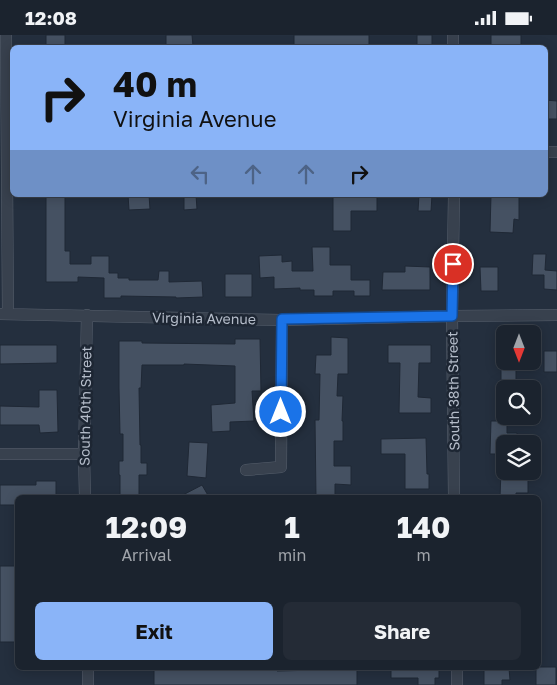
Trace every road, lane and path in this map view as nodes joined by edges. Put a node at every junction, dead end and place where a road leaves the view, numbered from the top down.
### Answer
1 (6, 35) edge
2 (9, 156) edge
3 (454, 197) edge
4 (4, 314) edge
5 (87, 315) junction
6 (557, 315) edge
7 (452, 316) junction
8 (282, 319) junction
9 (84, 453) junction
10 (0, 454) edge
11 (246, 470) dead end
12 (85, 495) edge
13 (454, 495) edge
14 (88, 670) edge
15 (456, 670) edge
16 (88, 685) edge
17 (457, 685) edge

1 - 2 street
2 - 4 street
3 - 7 street, South 38th Street
4 - 5 street, Virginia Avenue
5 - 8 street, Virginia Avenue
5 - 9 street, South 40th Street
6 - 7 street, Virginia Avenue
7 - 8 street, Virginia Avenue
7 - 13 street, South 38th Street
8 - 11 street
9 - 10 street
9 - 12 street, South 40th Street
14 - 16 street
15 - 17 street

